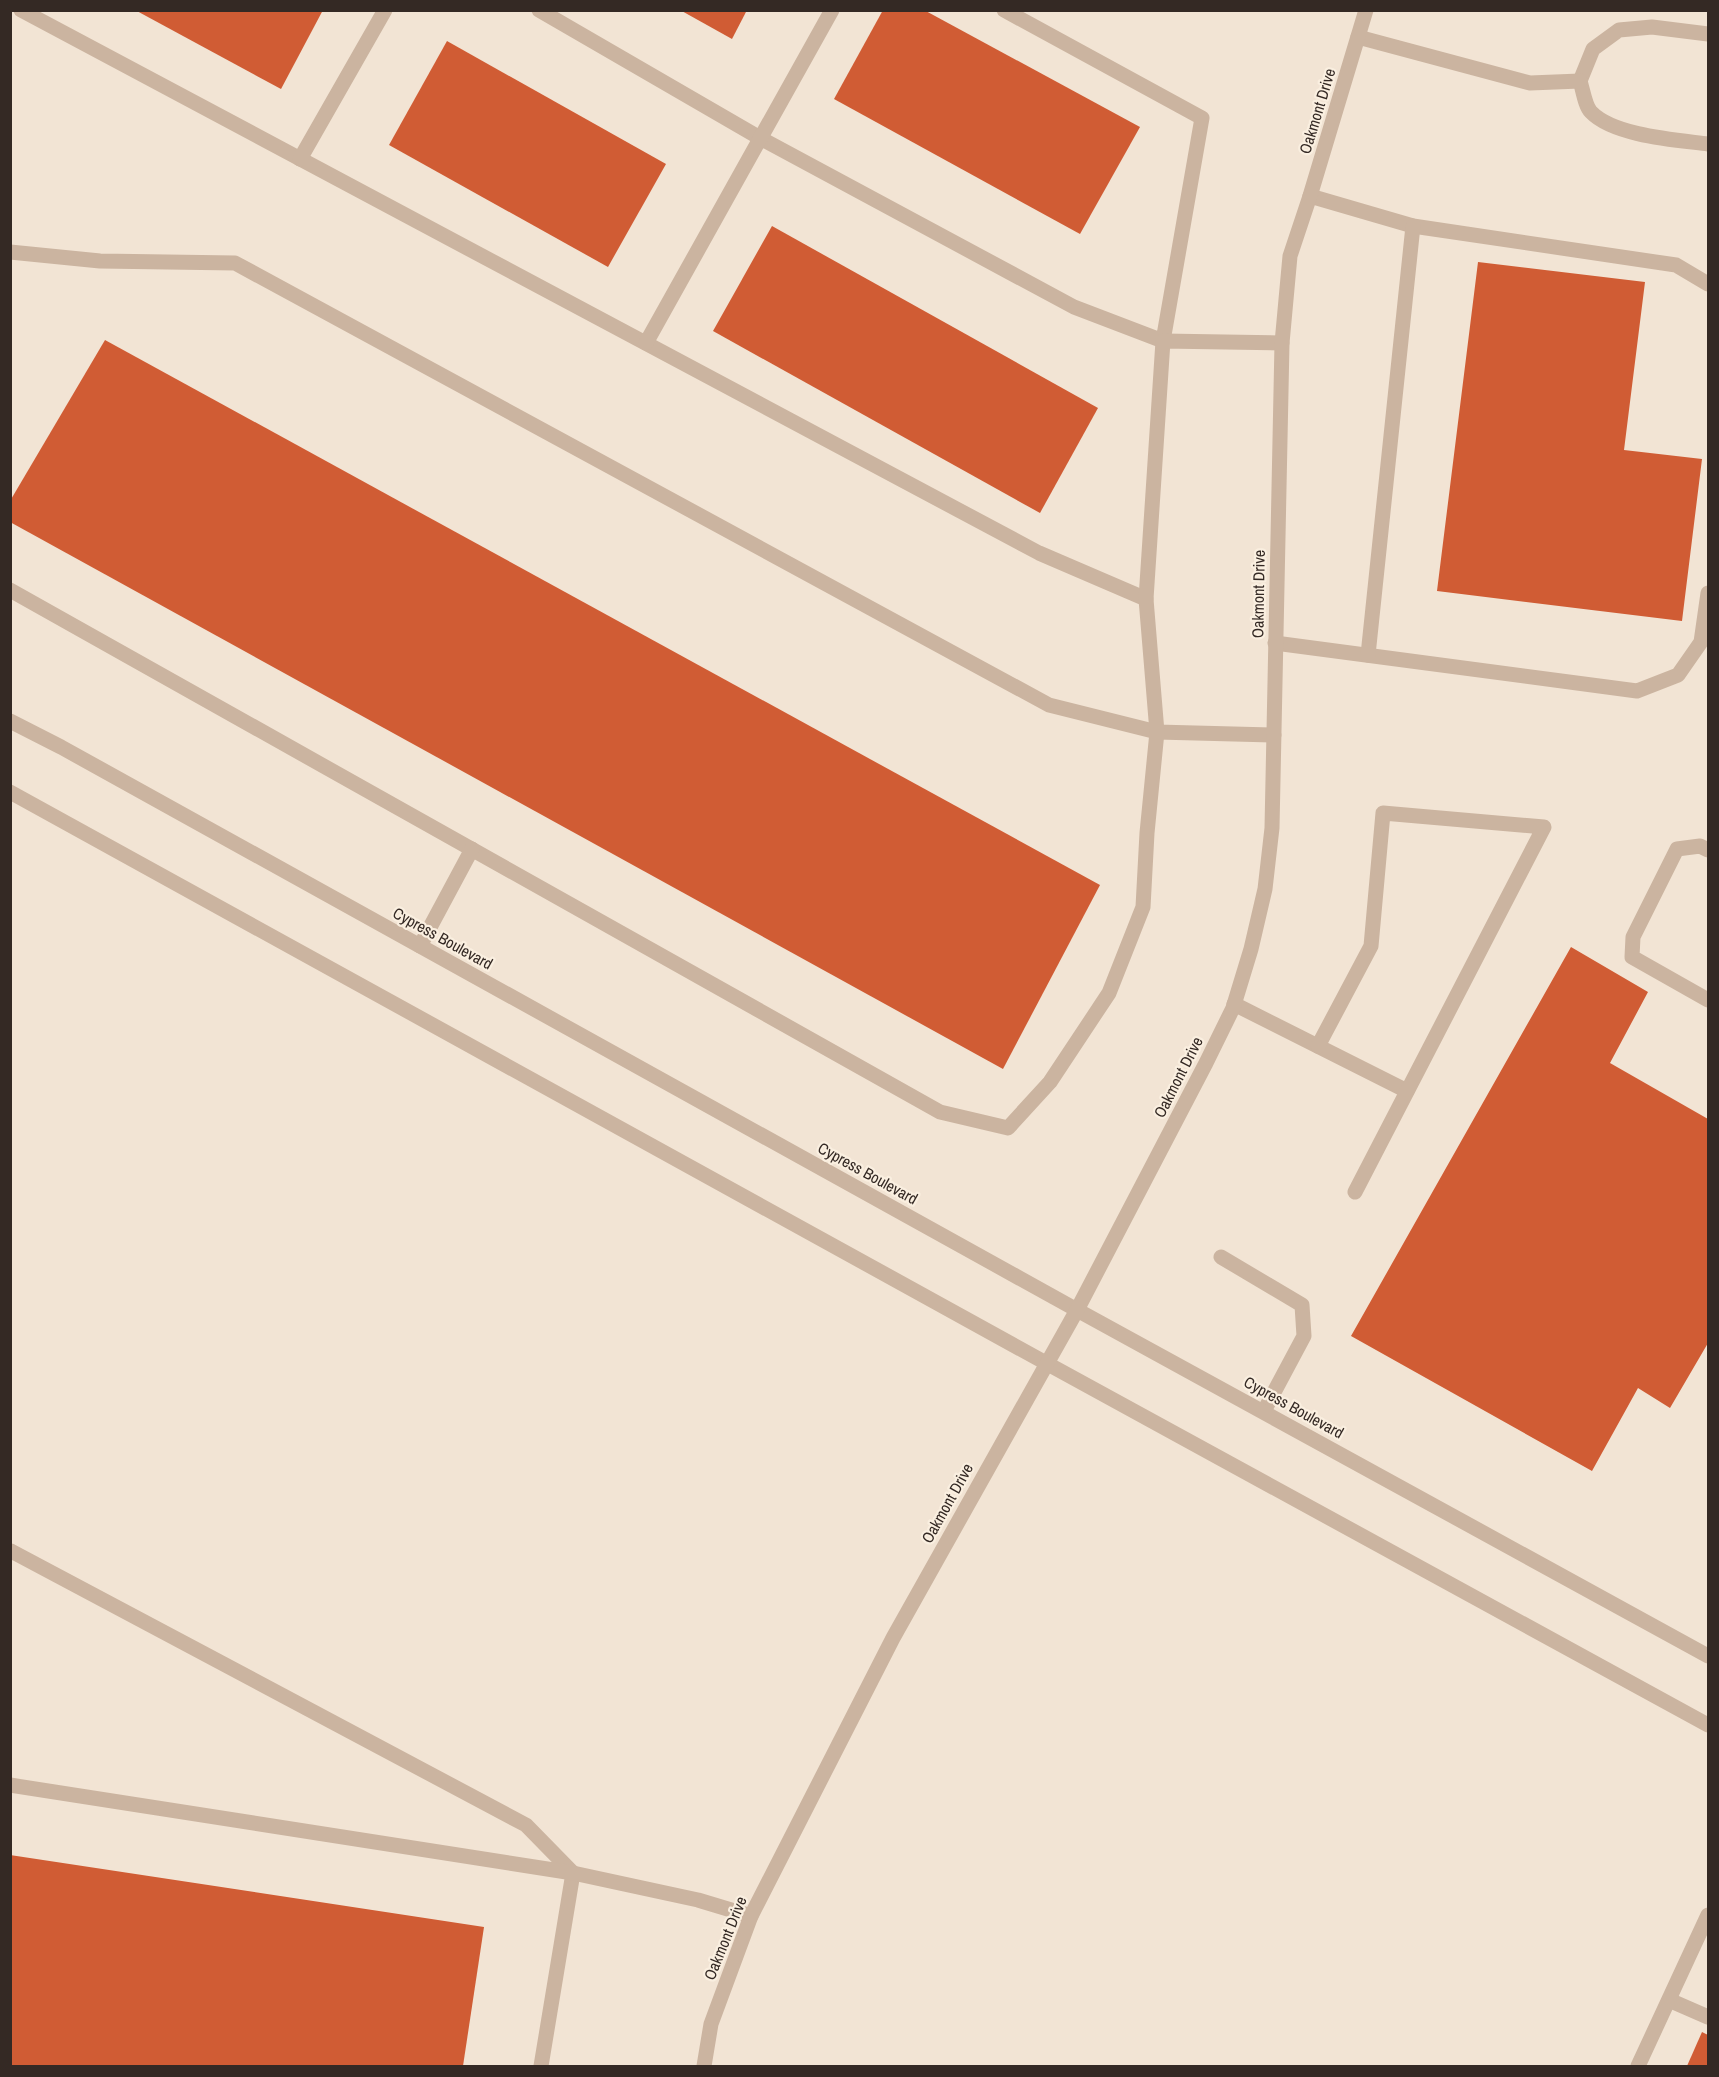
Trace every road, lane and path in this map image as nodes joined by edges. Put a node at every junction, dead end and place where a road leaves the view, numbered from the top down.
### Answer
1 (21, 10) edge
2 (385, 10) edge
3 (539, 10) edge
4 (832, 10) edge
5 (1004, 10) edge
6 (1366, 10) edge
7 (1708, 34) edge
8 (1358, 37) junction
9 (1580, 81) junction
10 (760, 138) junction
11 (1708, 144) edge
12 (300, 159) junction
13 (1310, 196) junction
14 (1413, 226) junction
15 (10, 252) edge
16 (1708, 284) edge
17 (1163, 341) junction
18 (1282, 343) junction
19 (646, 344) junction
20 (10, 591) edge
21 (1708, 593) edge
22 (1146, 599) junction
23 (1275, 643) junction
24 (1368, 655) junction
25 (10, 721) edge
26 (1157, 732) junction
27 (1274, 735) junction
28 (10, 792) edge
29 (472, 849) junction
30 (1708, 850) edge
31 (420, 946) junction
32 (1708, 1000) edge
33 (1234, 1004) junction
34 (1318, 1046) junction
35 (1407, 1091) junction
36 (1355, 1192) dead end
37 (1221, 1257) dead end
38 (1077, 1310) junction
39 (1046, 1363) junction
40 (1264, 1411) junction
41 (10, 1553) edge
42 (1708, 1656) edge
43 (1708, 1725) edge
44 (10, 1785) edge
45 (573, 1873) junction
46 (1708, 1915) edge
47 (751, 1916) junction
48 (1669, 2000) junction
49 (1708, 2017) edge
50 (541, 2067) edge
51 (704, 2067) edge
52 (1638, 2067) edge

1 - 12 street
2 - 12 street
3 - 10 street
4 - 10 street
5 - 17 street
6 - 8 street, Oakmont Drive
7 - 9 street
8 - 9 street
8 - 13 street, Oakmont Drive
9 - 11 street
10 - 17 street
10 - 19 street
12 - 19 street
13 - 14 street
13 - 18 street, Oakmont Drive
14 - 16 street
14 - 24 street
15 - 26 street
17 - 18 street
17 - 22 street
18 - 23 street, Oakmont Drive
19 - 22 street
20 - 29 street
21 - 24 street
22 - 26 street
23 - 24 street
23 - 27 street, Oakmont Drive
25 - 31 street, Cypress Boulevard
26 - 27 street
26 - 29 street
27 - 33 street, Oakmont Drive
28 - 39 street
29 - 31 street
30 - 32 street
31 - 38 street, Cypress Boulevard
33 - 34 street
33 - 38 street, Oakmont Drive
34 - 35 street
34 - 35 street
35 - 36 street
37 - 40 street
38 - 39 street, Oakmont Drive
38 - 40 street, Cypress Boulevard
39 - 43 street
39 - 47 street, Oakmont Drive
40 - 42 street, Cypress Boulevard
41 - 45 street
44 - 45 street
45 - 47 street
45 - 50 street
46 - 48 street
47 - 51 street, Oakmont Drive
48 - 49 street
48 - 52 street

